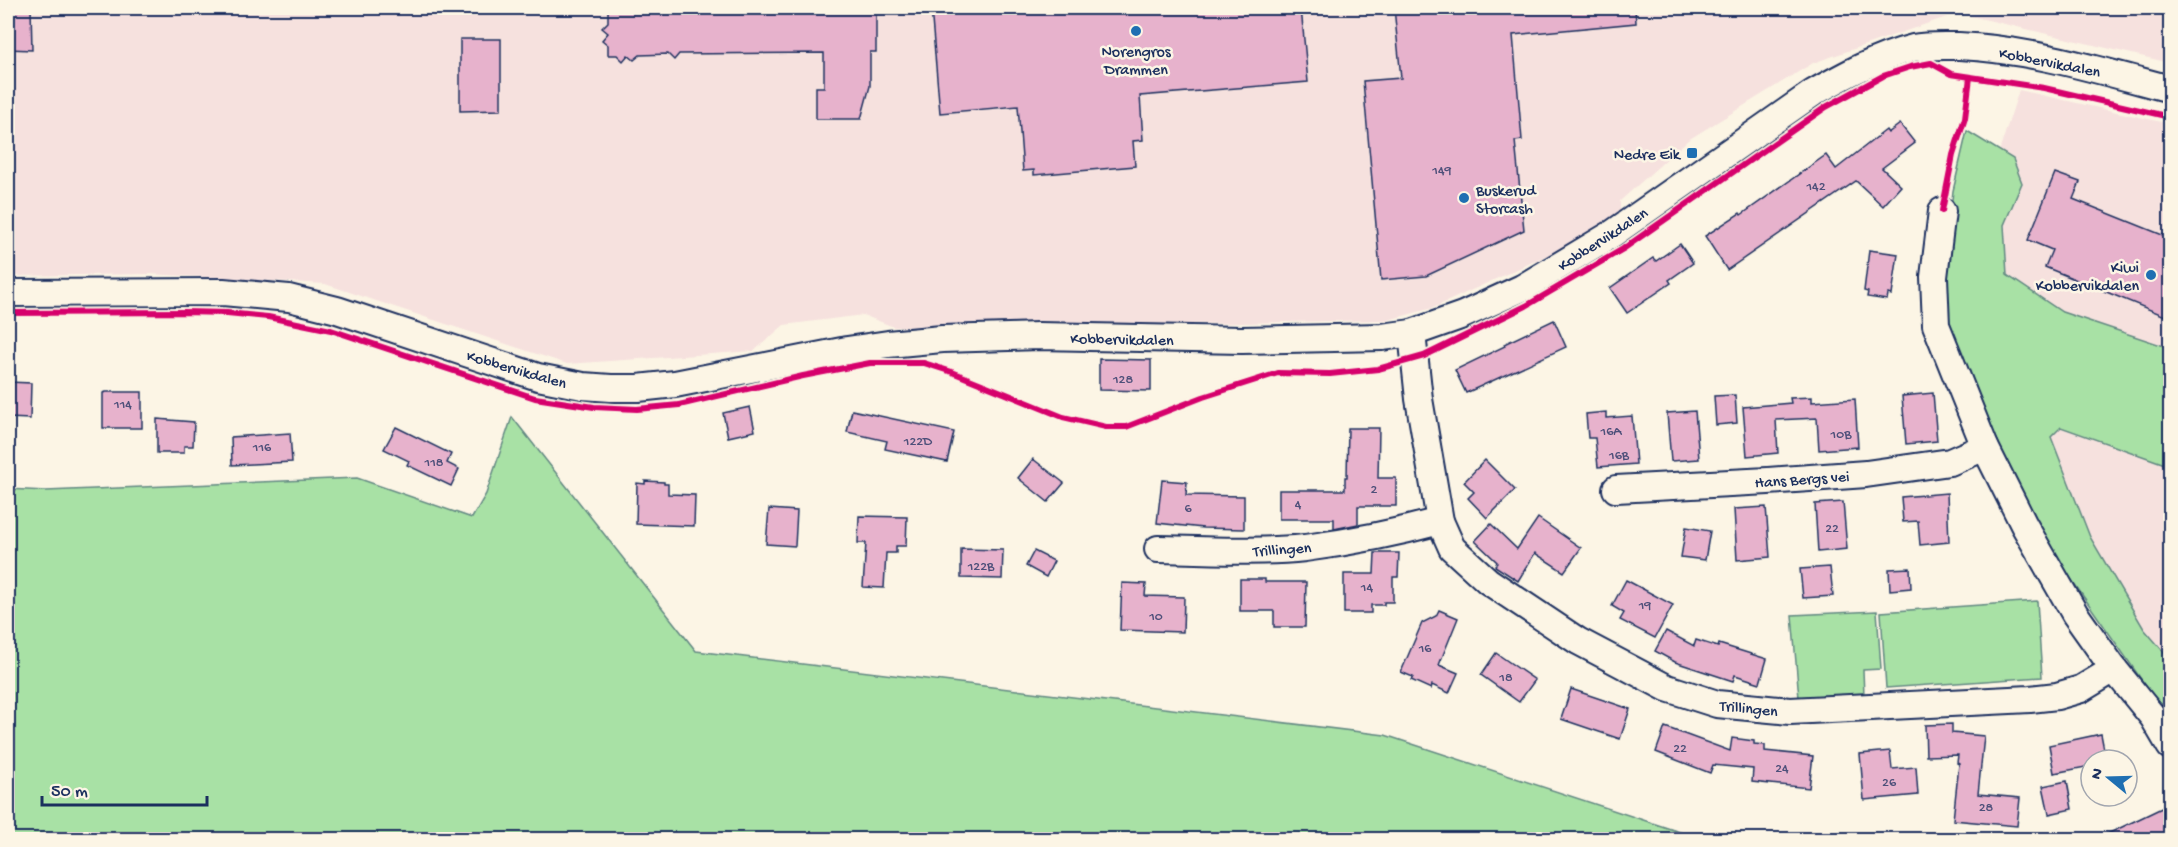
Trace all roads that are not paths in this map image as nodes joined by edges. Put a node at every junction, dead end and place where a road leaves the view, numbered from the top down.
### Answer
1 (2170, 89) edge
2 (1942, 211) dead end
3 (8, 293) edge
4 (1412, 333) junction
5 (1984, 447) junction
6 (1616, 489) dead end
7 (1440, 520) junction
8 (1158, 549) dead end
9 (2114, 669) junction
10 (2170, 746) edge

1 - 4 street, Kobbervikdalen
2 - 5 street
3 - 4 street, Kobbervikdalen
4 - 7 street, Trillingen
5 - 6 street, Hans Bergs vei
5 - 9 street
7 - 8 street, Trillingen
7 - 9 street, Trillingen
9 - 10 street

